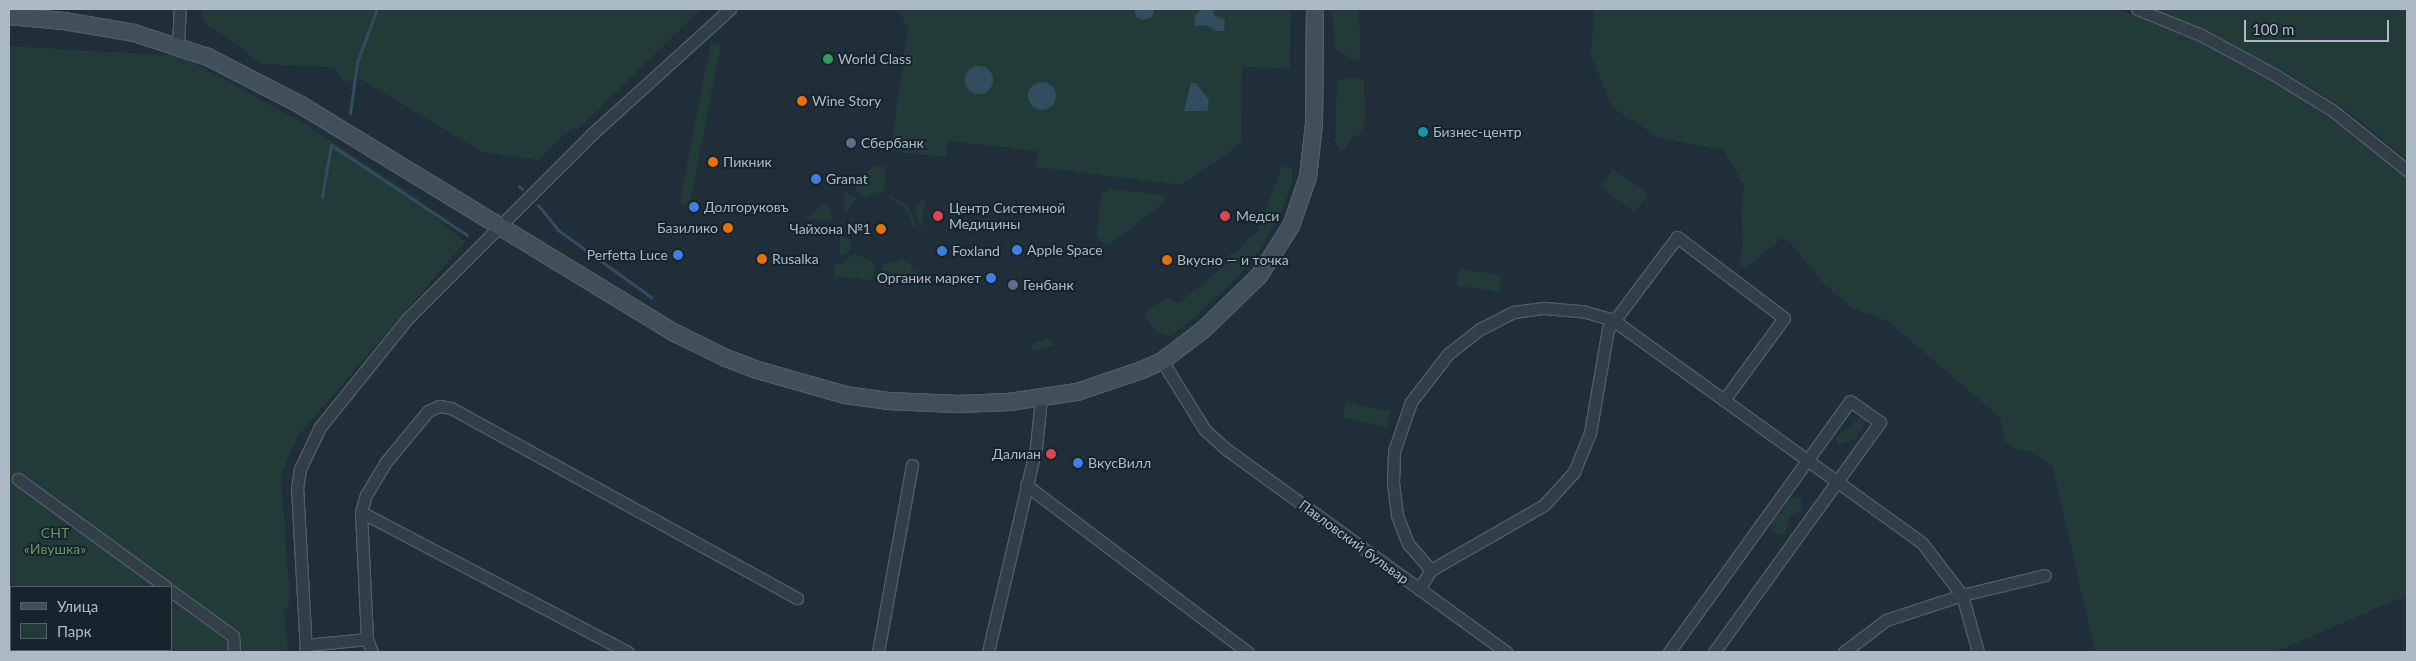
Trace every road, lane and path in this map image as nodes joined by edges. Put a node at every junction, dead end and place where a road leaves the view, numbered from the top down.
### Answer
1 (180, 9) edge
2 (730, 9) edge
3 (1315, 9) edge
4 (2137, 9) edge
5 (9, 16) edge
6 (178, 44) junction
7 (2407, 170) edge
8 (499, 226) junction
9 (1612, 320) junction
10 (1162, 360) junction
11 (1041, 399) junction
12 (1724, 400) junction
13 (1807, 460) junction
14 (912, 465) dead end
15 (18, 479) dead end
16 (1837, 481) junction
17 (1026, 485) junction
18 (361, 512) junction
19 (1431, 570) junction
20 (2045, 574) dead end
21 (165, 586) edge
22 (1418, 589) junction
23 (172, 592) edge
24 (1962, 595) junction
25 (797, 598) dead end
26 (367, 639) junction
27 (306, 648) edge
28 (234, 652) edge
29 (372, 652) edge
30 (628, 652) edge
31 (878, 652) edge
32 (988, 652) edge
33 (1248, 652) edge
34 (1506, 652) edge
35 (1669, 652) edge
36 (1714, 652) edge
37 (1844, 652) edge
38 (1978, 652) edge

1 - 6 street
2 - 8 street
3 - 10 main road
4 - 7 street
5 - 6 main road
6 - 8 main road
8 - 11 main road
8 - 27 street
9 - 12 street
9 - 12 street
9 - 19 street
9 - 19 street
10 - 11 main road
10 - 22 street, Павловский бульвар
11 - 17 street
12 - 13 street
13 - 16 street
13 - 16 street
13 - 35 street
14 - 31 street
15 - 21 street
16 - 24 street
16 - 36 street
17 - 32 street
17 - 33 street
18 - 25 street
18 - 26 street
18 - 30 street
19 - 22 street
20 - 24 street
22 - 34 street, Павловский бульвар
23 - 28 street
24 - 37 street
24 - 38 street
26 - 27 street
26 - 29 street

